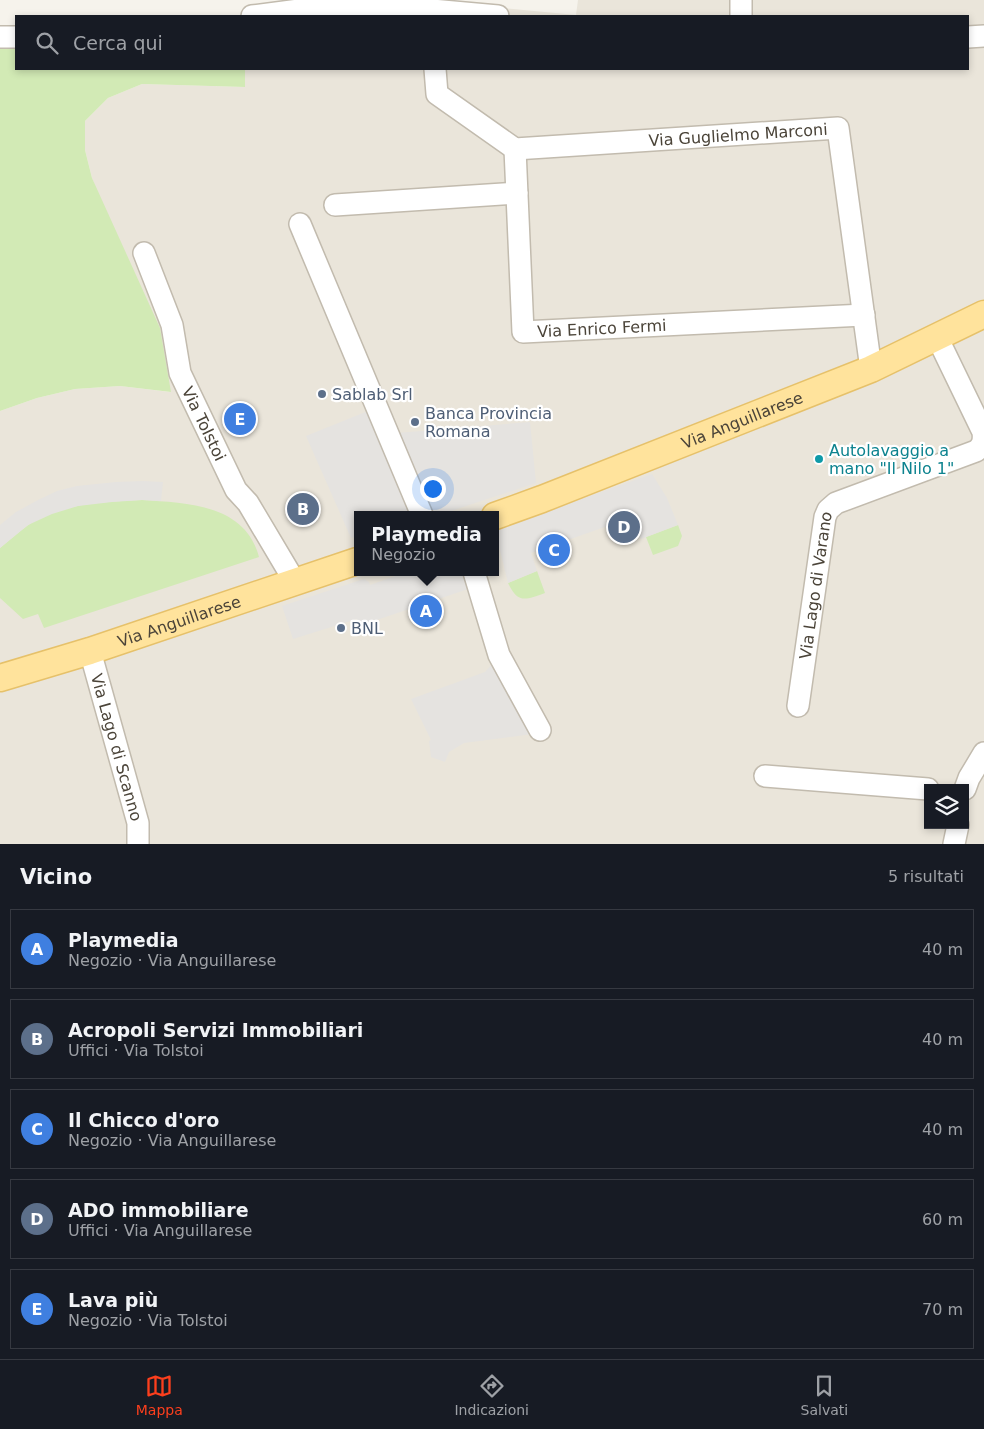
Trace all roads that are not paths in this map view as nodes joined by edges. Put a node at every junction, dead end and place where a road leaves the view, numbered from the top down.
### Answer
1 (741, 0) edge
2 (430, 13) edge
3 (260, 15) edge
4 (475, 15) edge
5 (741, 15) edge
6 (0, 36) edge
7 (984, 36) edge
8 (15, 37) edge
9 (969, 37) edge
10 (435, 70) edge
11 (515, 149) junction
12 (517, 193) junction
13 (335, 205) dead end
14 (300, 224) dead end
15 (144, 253) dead end
16 (984, 314) edge
17 (864, 315) junction
18 (937, 337) junction
19 (871, 369) junction
20 (420, 511) edge
21 (499, 515) edge
22 (354, 562) edge
23 (475, 576) edge
24 (294, 582) junction
25 (90, 651) junction
26 (0, 678) edge
27 (798, 706) dead end
28 (540, 730) dead end
29 (984, 753) edge
30 (765, 776) dead end
31 (967, 784) edge
32 (924, 789) edge
33 (957, 829) edge
34 (138, 844) edge
35 (954, 844) edge

1 - 5 street
2 - 3 street
2 - 4 street
6 - 8 street
7 - 9 street
10 - 11 street
11 - 12 street, Via Enrico Fermi
11 - 17 street, Via Guglielmo Marconi
12 - 13 street
12 - 17 street, Via Enrico Fermi
14 - 20 street
15 - 24 street, Via Tolstoi
16 - 18 main road, Via Anguillarese
17 - 19 street, Via Guglielmo Marconi
18 - 19 main road, Via Anguillarese
18 - 27 street, Via Lago di Varano
19 - 21 main road, Via Anguillarese
22 - 24 main road, Via Anguillarese
23 - 28 street
24 - 25 main road, Via Anguillarese
25 - 26 main road, Via Anguillarese
25 - 34 street, Via Lago di Scanno
29 - 31 street
30 - 32 street
33 - 35 street

